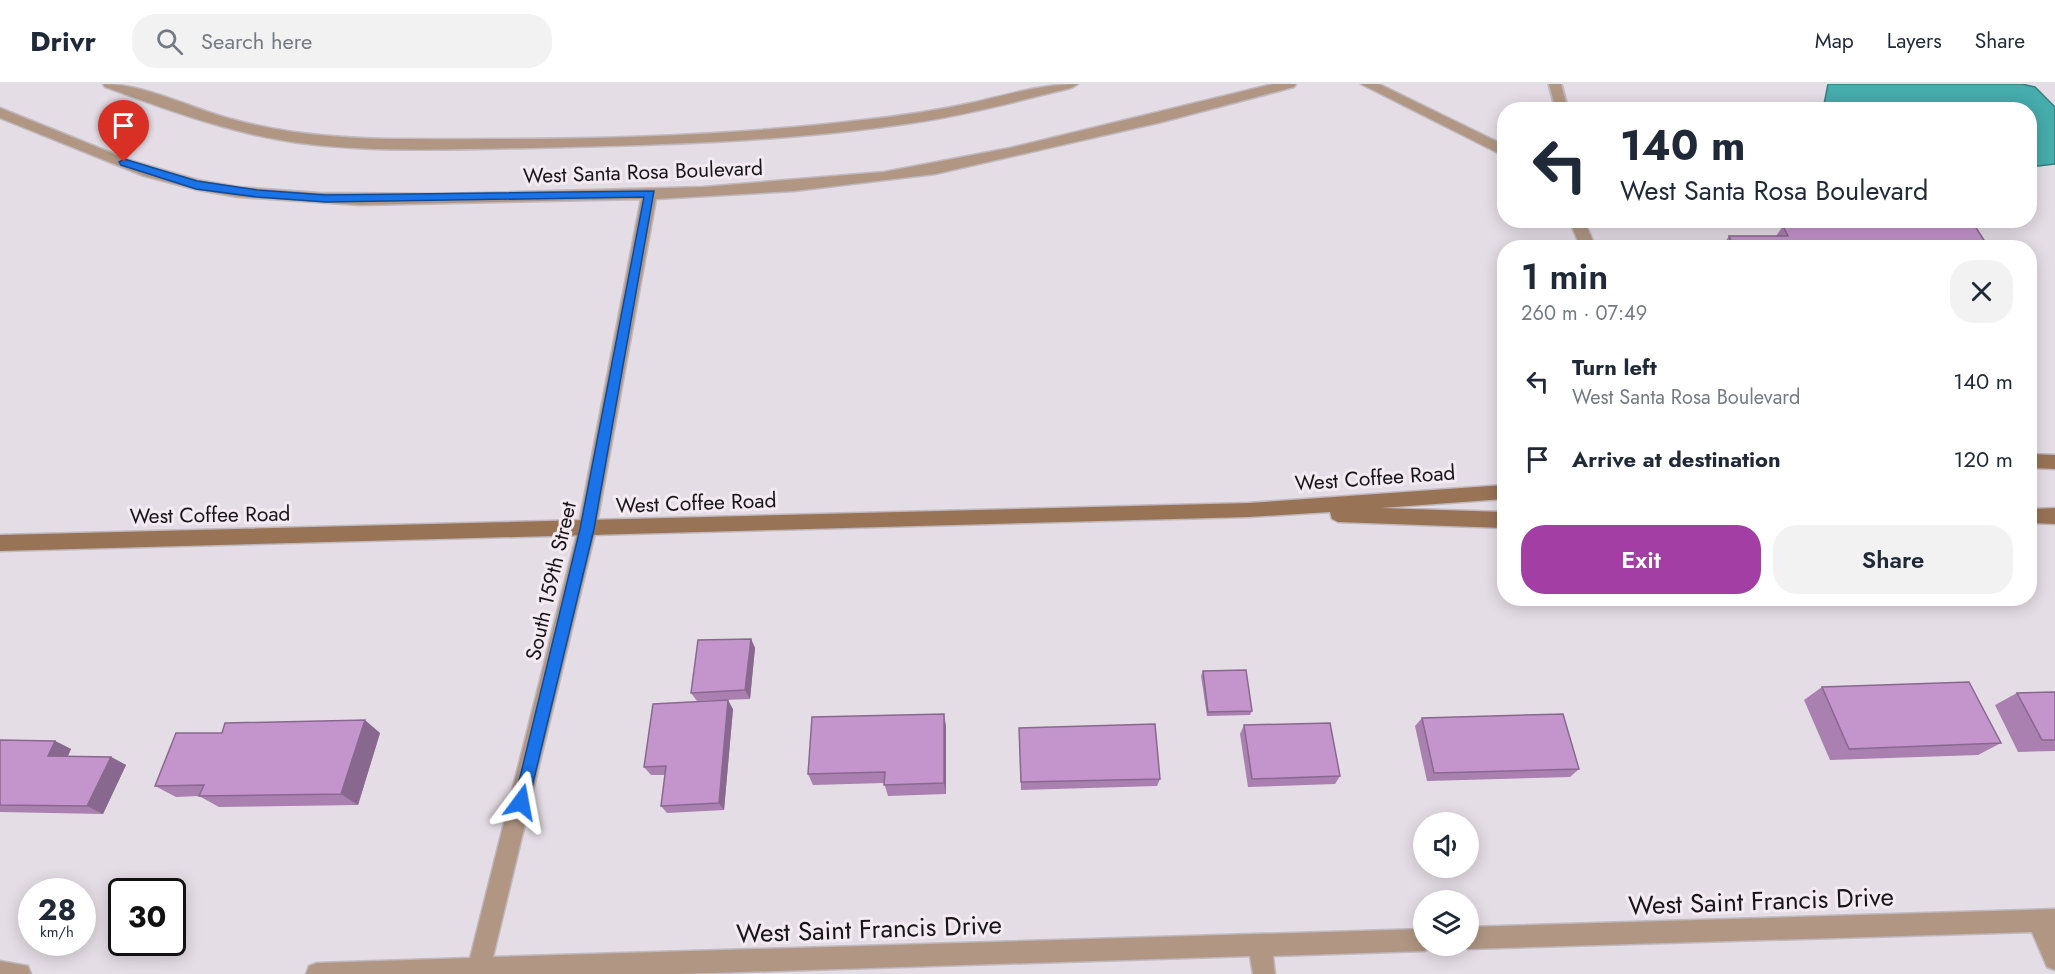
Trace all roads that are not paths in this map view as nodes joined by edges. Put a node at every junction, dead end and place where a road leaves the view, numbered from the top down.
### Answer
1 (110, 84) edge
2 (1071, 84) edge
3 (1289, 84) edge
4 (1368, 84) edge
5 (1555, 84) edge
6 (1560, 102) edge
7 (0, 113) edge
8 (1497, 148) edge
9 (650, 193) junction
10 (2037, 461) edge
11 (2055, 462) edge
12 (1497, 492) edge
13 (1249, 510) junction
14 (2037, 516) edge
15 (2055, 516) edge
16 (1497, 520) edge
17 (587, 529) junction
18 (0, 543) edge
19 (2046, 920) edge
20 (1479, 938) edge
21 (1413, 940) edge
22 (1260, 945) junction
23 (2055, 959) edge
24 (0, 972) edge
25 (477, 972) edge
26 (20, 974) edge
27 (317, 974) edge
28 (1264, 974) edge

1 - 2 street, West Santa Rosa Boulevard
3 - 9 street, West Santa Rosa Boulevard
4 - 8 street
5 - 6 lane
7 - 9 street, West Santa Rosa Boulevard
9 - 17 street, South 159th Street
10 - 11 street
12 - 13 street, West Coffee Road
13 - 16 street, West Coffee Road
13 - 17 street, West Coffee Road
14 - 15 street
17 - 18 street, West Coffee Road
17 - 25 street, South 159th Street
19 - 20 street, West Saint Francis Drive
19 - 23 street
21 - 22 street, West Saint Francis Drive
22 - 25 street, West Saint Francis Drive
22 - 28 street
24 - 26 street
25 - 27 street, West Saint Francis Drive

